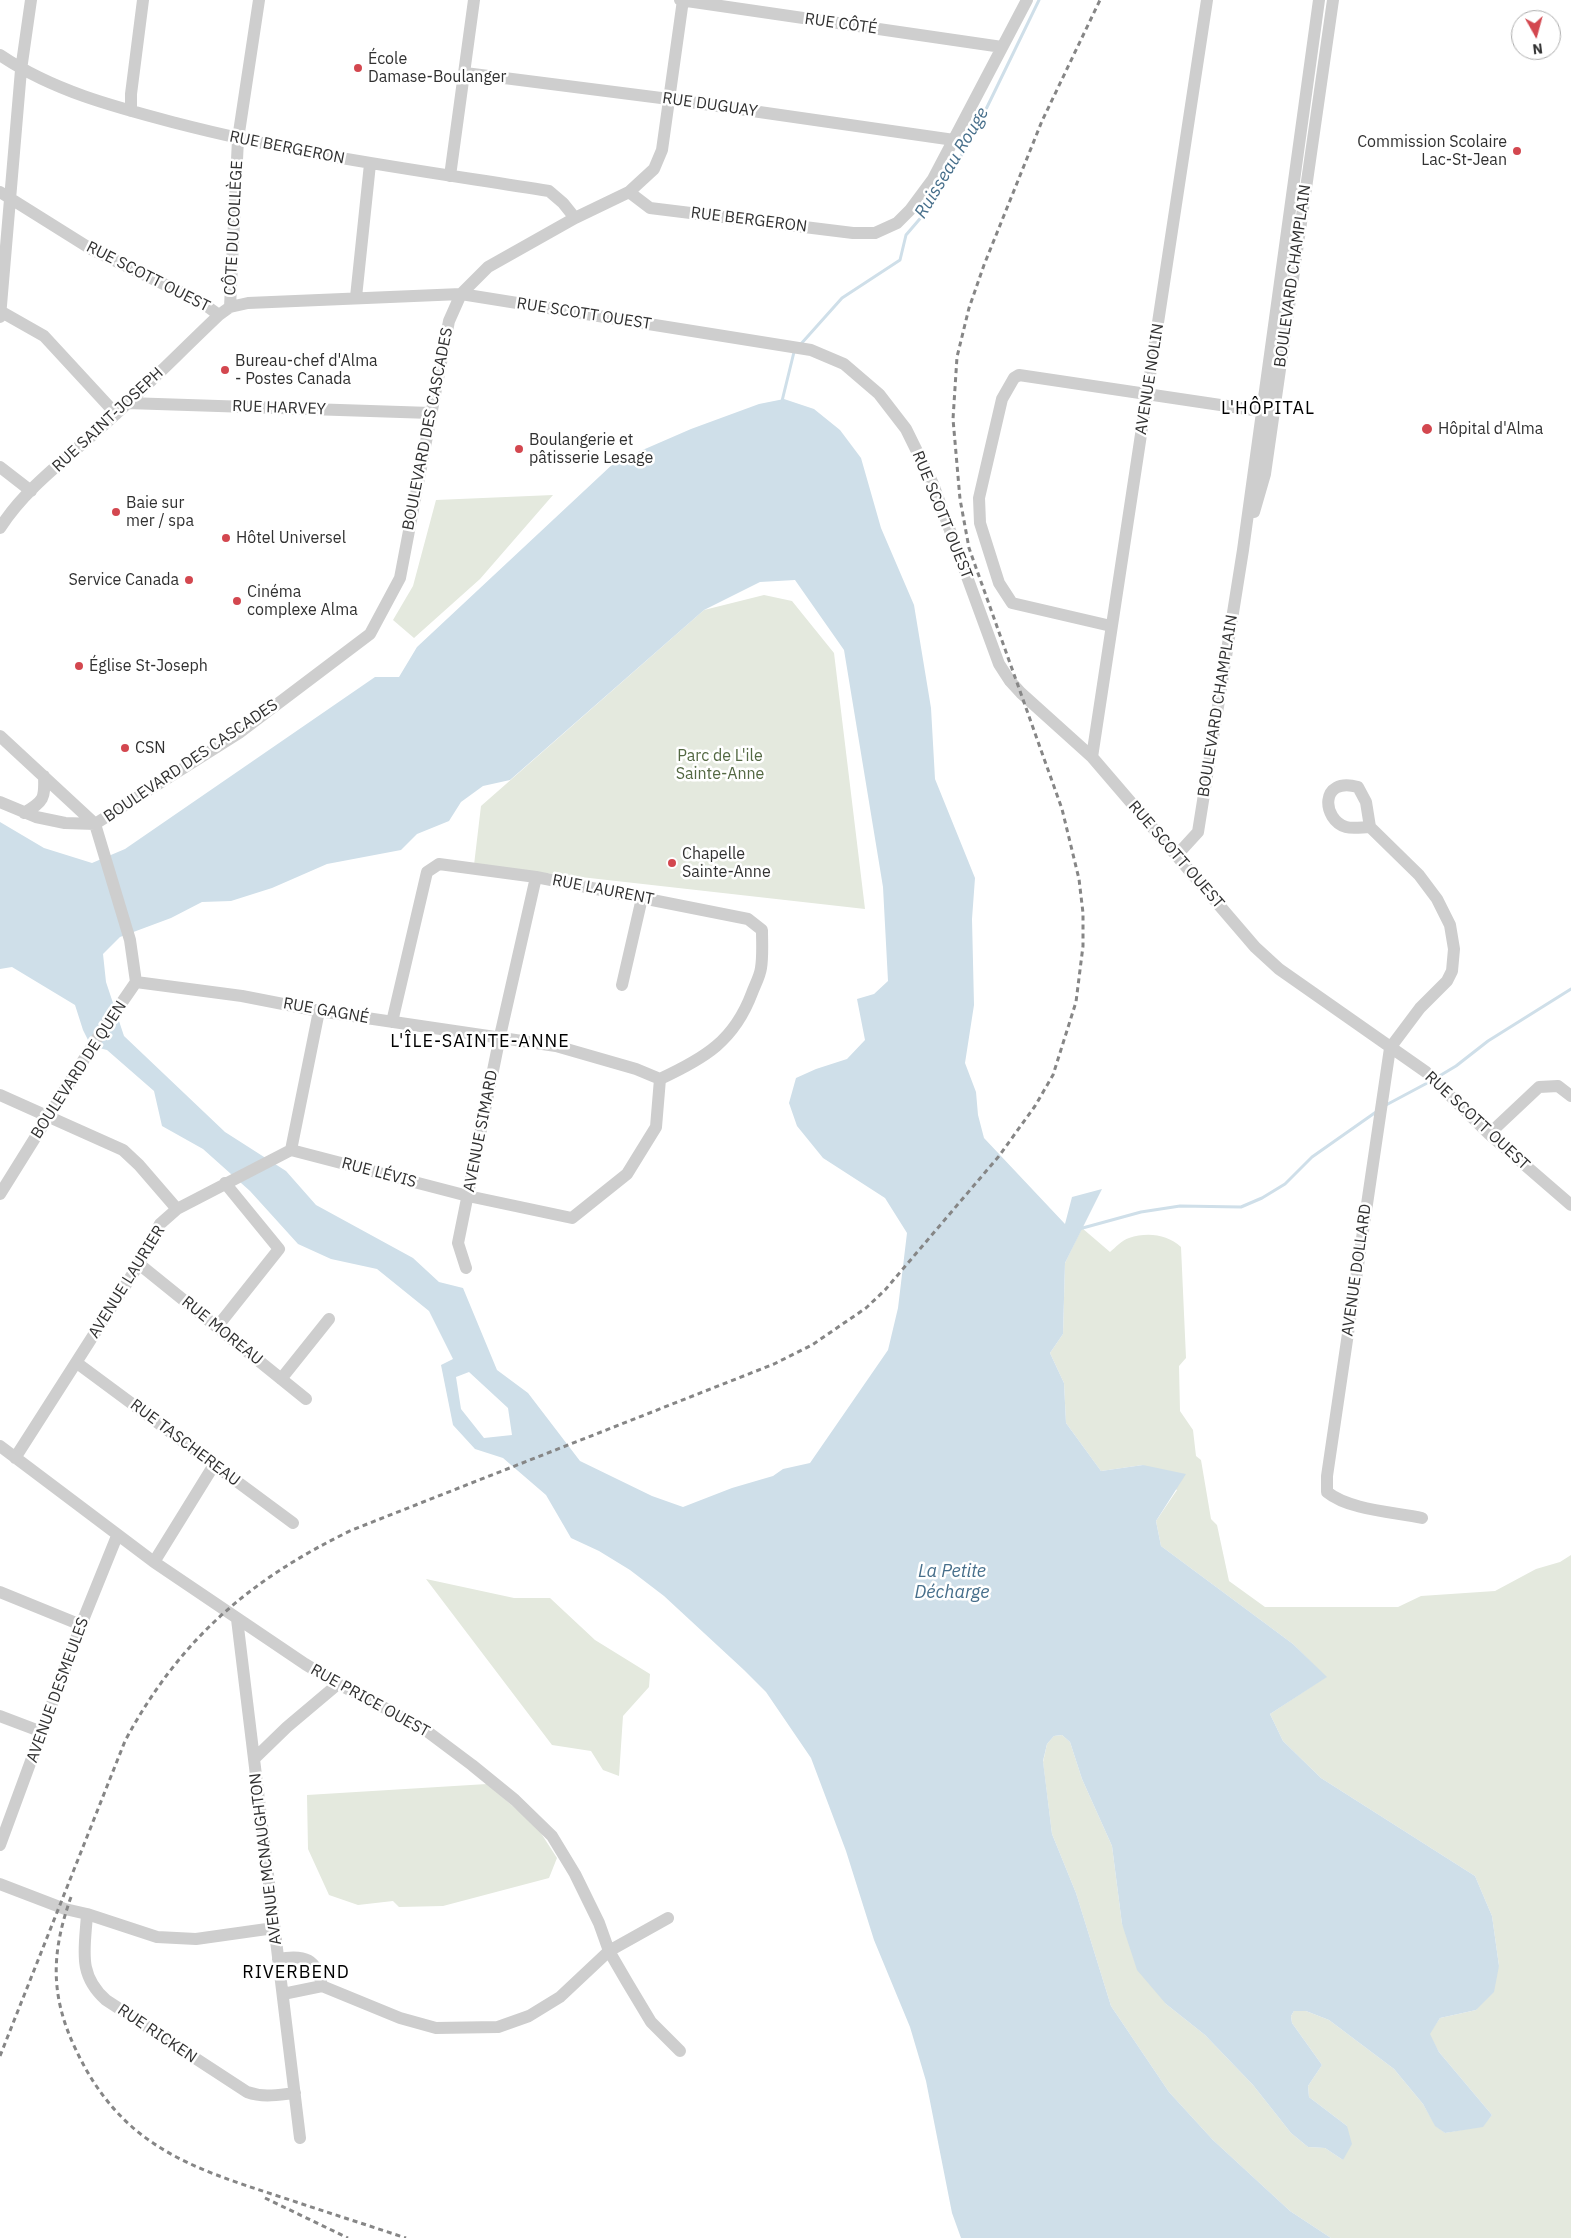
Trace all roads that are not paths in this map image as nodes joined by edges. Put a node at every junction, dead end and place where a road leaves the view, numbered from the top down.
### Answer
1 (32, 0) edge
2 (143, 0) edge
3 (259, 0) edge
4 (474, 0) edge
5 (682, 0) edge
6 (1027, 0) edge
7 (1207, 0) edge
8 (1319, 0) edge
9 (1333, 0) edge
10 (1002, 47) junction
11 (0, 55) edge
12 (21, 70) junction
13 (465, 73) junction
14 (669, 99) junction
15 (131, 111) junction
16 (238, 139) junction
17 (954, 140) junction
18 (370, 164) junction
19 (450, 176) junction
20 (629, 192) junction
21 (5, 195) edge
22 (575, 218) junction
23 (461, 294) junction
24 (356, 297) junction
25 (230, 307) junction
26 (0, 313) edge
27 (219, 315) junction
28 (1148, 393) junction
29 (127, 403) junction
30 (1268, 412) junction
31 (116, 414) junction
32 (431, 414) junction
33 (0, 467) edge
34 (31, 491) junction
35 (0, 528) edge
36 (1111, 626) junction
37 (0, 736) edge
38 (1092, 757) junction
39 (44, 776) junction
40 (0, 802) edge
41 (24, 814) junction
42 (95, 824) junction
43 (1370, 827) dead end
44 (1177, 855) junction
45 (536, 877) junction
46 (642, 898) junction
47 (136, 982) junction
48 (622, 985) dead end
49 (319, 1011) junction
50 (392, 1022) junction
51 (500, 1036) junction
52 (1390, 1048) junction
53 (660, 1079) junction
54 (0, 1094) edge
55 (1571, 1096) edge
56 (48, 1115) junction
57 (1488, 1134) junction
58 (291, 1150) junction
59 (225, 1184) junction
60 (0, 1194) edge
61 (468, 1196) junction
62 (1571, 1205) edge
63 (177, 1209) junction
64 (139, 1264) junction
65 (466, 1268) dead end
66 (329, 1319) dead end
67 (217, 1327) junction
68 (77, 1363) junction
69 (281, 1379) junction
70 (306, 1399) dead end
71 (0, 1446) edge
72 (15, 1458) junction
73 (214, 1464) junction
74 (1422, 1518) dead end
75 (293, 1523) dead end
76 (117, 1536) junction
77 (154, 1562) junction
78 (0, 1592) edge
79 (238, 1619) junction
80 (81, 1625) junction
81 (338, 1684) junction
82 (0, 1716) edge
83 (42, 1732) junction
84 (254, 1758) junction
85 (1, 1841) edge
86 (0, 1884) edge
87 (87, 1914) junction
88 (668, 1918) dead end
89 (274, 1928) junction
90 (609, 1951) junction
91 (278, 1959) junction
92 (322, 1986) junction
93 (283, 1994) junction
94 (680, 2051) dead end
95 (295, 2093) junction
96 (300, 2138) dead end

1 - 12 street
2 - 15 street
3 - 16 street, CÔTE DU COLLÈGE
4 - 13 street
5 - 10 street, RUE CÔTÉ
5 - 14 street
6 - 10 street
7 - 28 street, AVENUE NOLIN
8 - 30 street, BOULEVARD CHAMPLAIN
9 - 30 street, BOULEVARD CHAMPLAIN
10 - 17 street
11 - 12 street, RUE BERGERON
12 - 15 street, RUE BERGERON
12 - 21 street
13 - 14 street, RUE DUGUAY
13 - 19 street
14 - 17 street, RUE DUGUAY
14 - 20 street
15 - 16 street, RUE BERGERON
16 - 18 street, RUE BERGERON
16 - 25 street, CÔTE DU COLLÈGE
17 - 20 street, RUE BERGERON
18 - 19 street, RUE BERGERON
18 - 24 street
19 - 22 street, RUE BERGERON
20 - 22 street
21 - 26 street
21 - 27 street, RUE SCOTT OUEST
22 - 23 street
23 - 24 street, RUE SCOTT OUEST
23 - 32 street, BOULEVARD DES CASCADES
23 - 38 street, RUE SCOTT OUEST
24 - 25 street, RUE SCOTT OUEST
25 - 27 street, RUE SCOTT OUEST
26 - 31 street
27 - 29 street, RUE SAINT-JOSEPH
28 - 30 street
28 - 36 street, AVENUE NOLIN
28 - 36 street
29 - 31 street, RUE SAINT-JOSEPH
29 - 32 street, RUE HARVEY
30 - 44 street, BOULEVARD CHAMPLAIN
31 - 34 street, RUE SAINT-JOSEPH
32 - 42 street, BOULEVARD DES CASCADES
33 - 34 street
34 - 35 street, RUE SAINT-JOSEPH
36 - 38 street, AVENUE NOLIN
37 - 39 street
38 - 44 street, RUE SCOTT OUEST
39 - 41 street
39 - 42 street
40 - 41 street, BOULEVARD DES CASCADES
41 - 42 street, BOULEVARD DES CASCADES
42 - 47 street, BOULEVARD DE QUEN
43 - 52 street
44 - 52 street, RUE SCOTT OUEST
45 - 46 street, RUE LAURENT
45 - 50 street, RUE LAURENT
45 - 51 street, AVENUE SIMARD
46 - 48 street
46 - 53 street, RUE LAURENT
47 - 49 street, RUE GAGNÉ
47 - 56 street, BOULEVARD DE QUEN
49 - 50 street, RUE GAGNÉ
49 - 58 street
50 - 51 street, RUE GAGNÉ
51 - 53 street, RUE GAGNÉ
51 - 61 street, AVENUE SIMARD
52 - 57 street, RUE SCOTT OUEST
52 - 74 street, AVENUE DOLLARD
53 - 61 street, RUE LÉVIS
54 - 56 street
55 - 57 street
56 - 60 street, BOULEVARD DE QUEN
56 - 63 street
57 - 62 street, RUE SCOTT OUEST
58 - 59 street, AVENUE LAURIER
58 - 61 street, RUE LÉVIS
59 - 63 street, AVENUE LAURIER
59 - 67 street
61 - 65 street, AVENUE SIMARD
63 - 64 street, AVENUE LAURIER
64 - 67 street, RUE MOREAU
64 - 68 street, AVENUE LAURIER
66 - 69 street
67 - 69 street, RUE MOREAU
68 - 72 street, AVENUE LAURIER
68 - 73 street, RUE TASCHEREAU
69 - 70 street, RUE MOREAU
71 - 72 street, RUE PRICE OUEST
72 - 76 street, RUE PRICE OUEST
73 - 75 street, RUE TASCHEREAU
73 - 77 street
76 - 77 street, RUE PRICE OUEST
76 - 80 street, AVENUE DESMEULES
77 - 79 street, RUE PRICE OUEST
78 - 80 street
79 - 81 street, RUE PRICE OUEST
79 - 84 street, AVENUE MCNAUGHTON
80 - 83 street, AVENUE DESMEULES
81 - 84 street, AVENUE MCNAUGHTON
81 - 90 street, RUE PRICE OUEST
82 - 83 street
83 - 85 street, AVENUE DESMEULES
84 - 89 street, AVENUE MCNAUGHTON
86 - 87 street
87 - 89 street
87 - 95 street, RUE RICKEN
88 - 90 street
89 - 91 street, AVENUE MCNAUGHTON
90 - 92 street
90 - 94 street, RUE PRICE OUEST
91 - 92 street
91 - 93 street, AVENUE MCNAUGHTON
92 - 93 street
93 - 95 street, AVENUE MCNAUGHTON
95 - 96 street, AVENUE MCNAUGHTON

